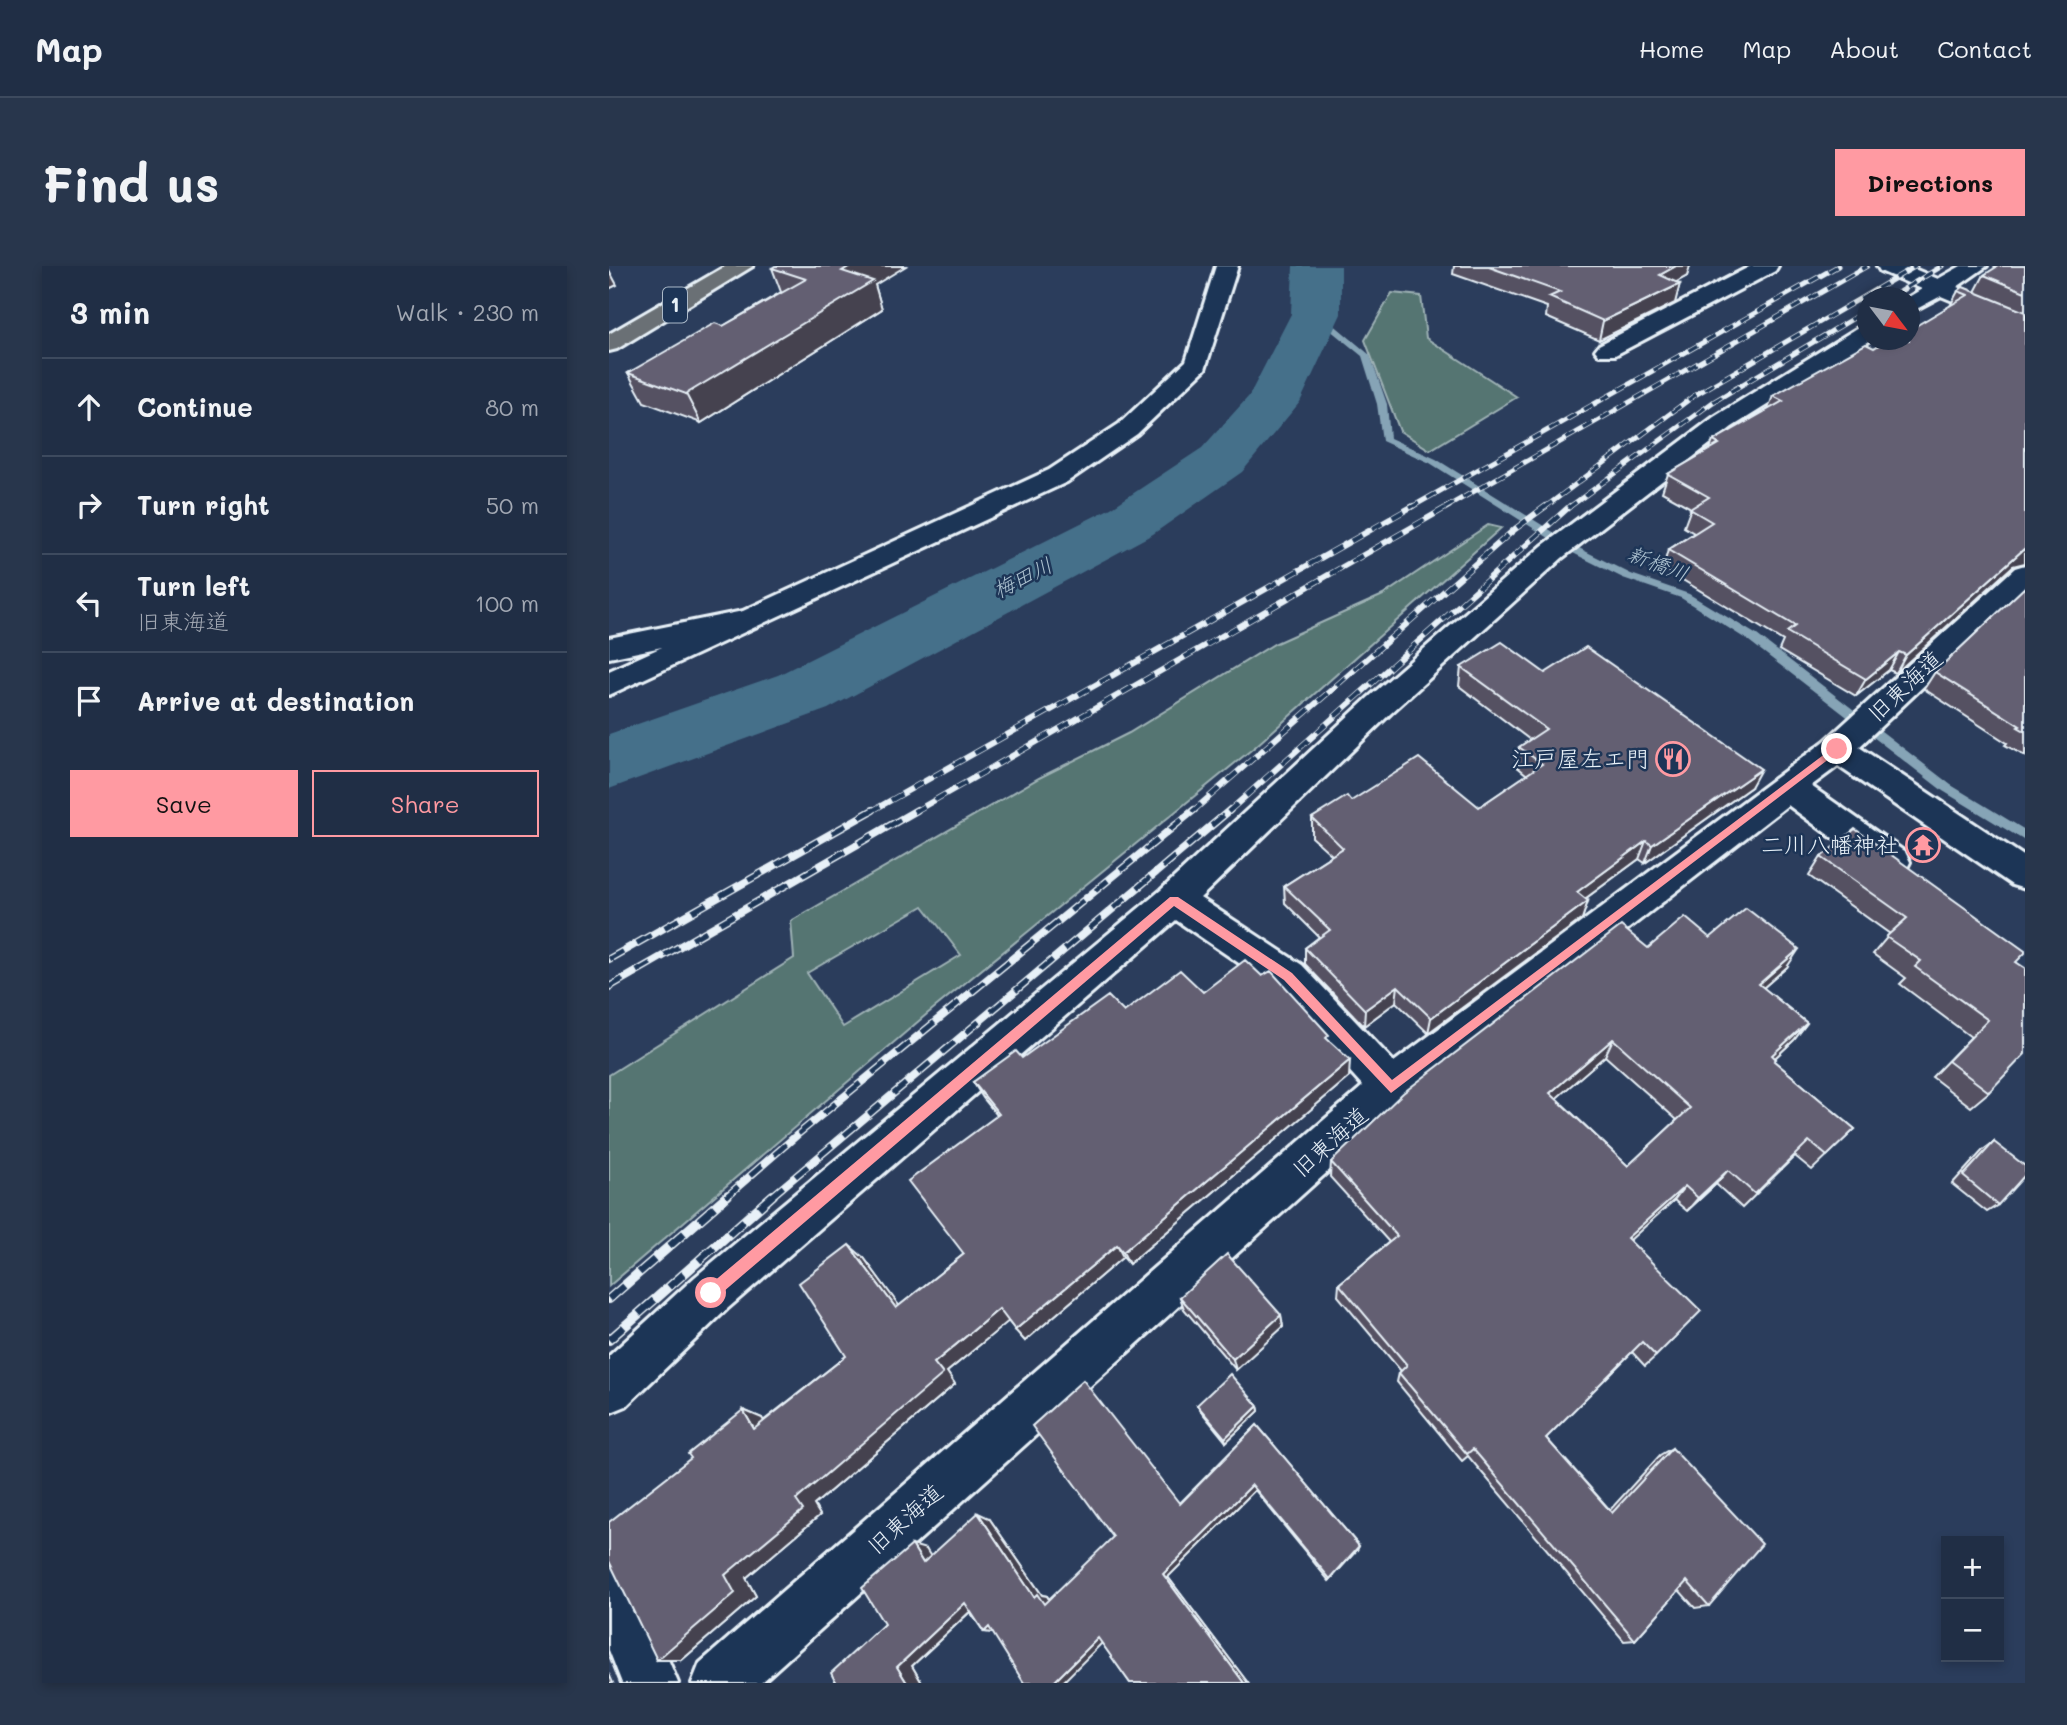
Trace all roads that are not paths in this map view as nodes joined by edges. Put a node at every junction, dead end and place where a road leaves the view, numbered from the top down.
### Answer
1 (742, 266) edge
2 (1227, 266) edge
3 (1767, 266) edge
4 (1888, 266) edge
5 (1976, 266) edge
6 (1939, 288) junction
7 (1920, 299) edge
8 (2025, 324) edge
9 (1857, 338) edge
10 (609, 344) edge
11 (1607, 350) dead end
12 (2025, 574) edge
13 (751, 620) junction
14 (609, 648) edge
15 (609, 684) edge
16 (1856, 732) junction
17 (1786, 786) junction
18 (2025, 875) edge
19 (1916, 879) edge
20 (1174, 900) junction
21 (1391, 1088) junction
22 (609, 1390) edge
23 (609, 1583) edge
24 (650, 1683) edge
25 (720, 1683) edge

1 - 10 highway, 1
2 - 13 street
3 - 11 street
4 - 6 street
5 - 6 street
6 - 7 street
6 - 8 street
9 - 20 street
12 - 16 street, 旧東海道
13 - 14 street
13 - 15 street
16 - 17 street, 旧東海道
16 - 18 street
17 - 19 street
17 - 21 street, 旧東海道
20 - 21 street
20 - 22 street
21 - 25 street, 旧東海道
23 - 24 street

